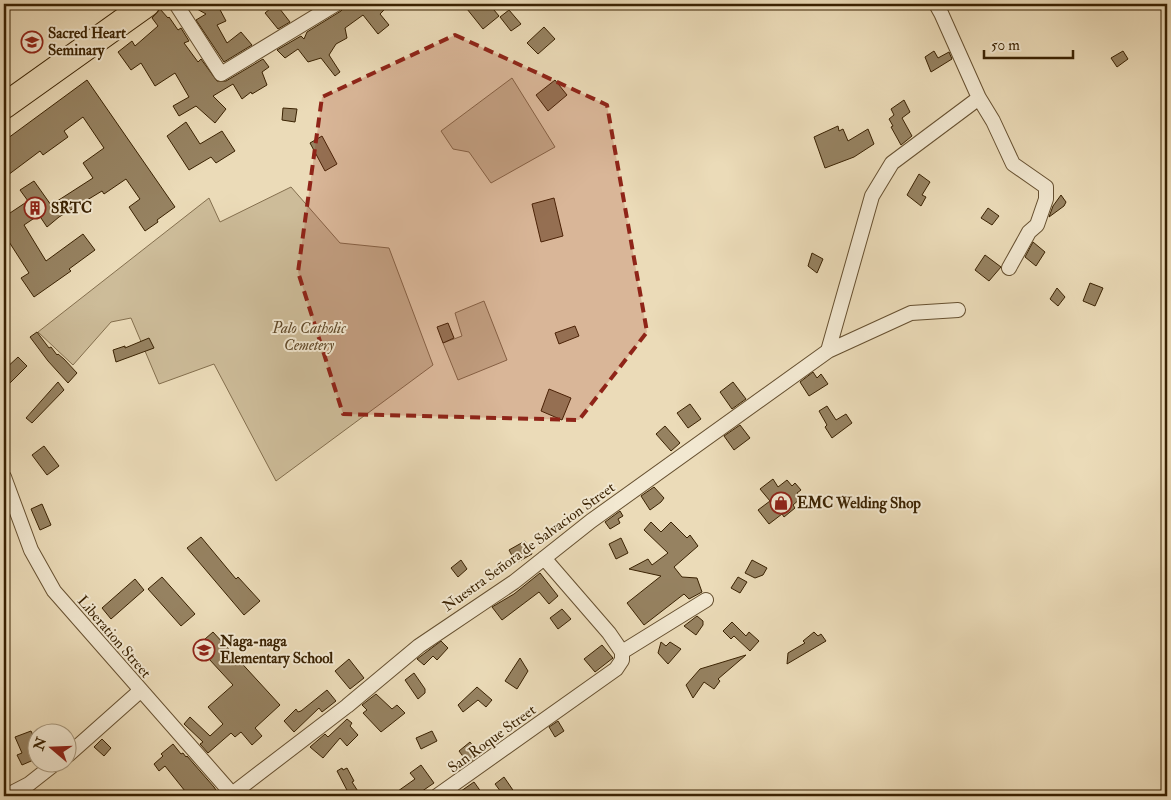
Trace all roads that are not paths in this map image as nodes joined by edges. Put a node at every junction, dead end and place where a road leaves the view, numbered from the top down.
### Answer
1 (147, 4) edge
2 (176, 4) edge
3 (336, 4) edge
4 (936, 4) edge
5 (979, 98) junction
6 (4, 106) edge
7 (1009, 268) dead end
8 (958, 310) dead end
9 (828, 351) junction
10 (4, 477) edge
11 (544, 558) junction
12 (706, 600) dead end
13 (622, 652) junction
14 (140, 691) junction
15 (78, 746) edge
16 (45, 772) edge
17 (233, 795) edge
18 (6, 796) edge
19 (437, 796) edge

1 - 6 highway
2 - 3 street
4 - 5 street
5 - 7 street
5 - 9 street
8 - 9 street, Nuestra Señora de Salvacion Street
9 - 11 street, Nuestra Señora de Salvacion Street
10 - 14 street, Liberation Street
11 - 13 street
11 - 17 street, Nuestra Señora de Salvacion Street
12 - 13 street
13 - 19 street, San Roque Street
14 - 15 street
14 - 17 street, Liberation Street
16 - 18 street

